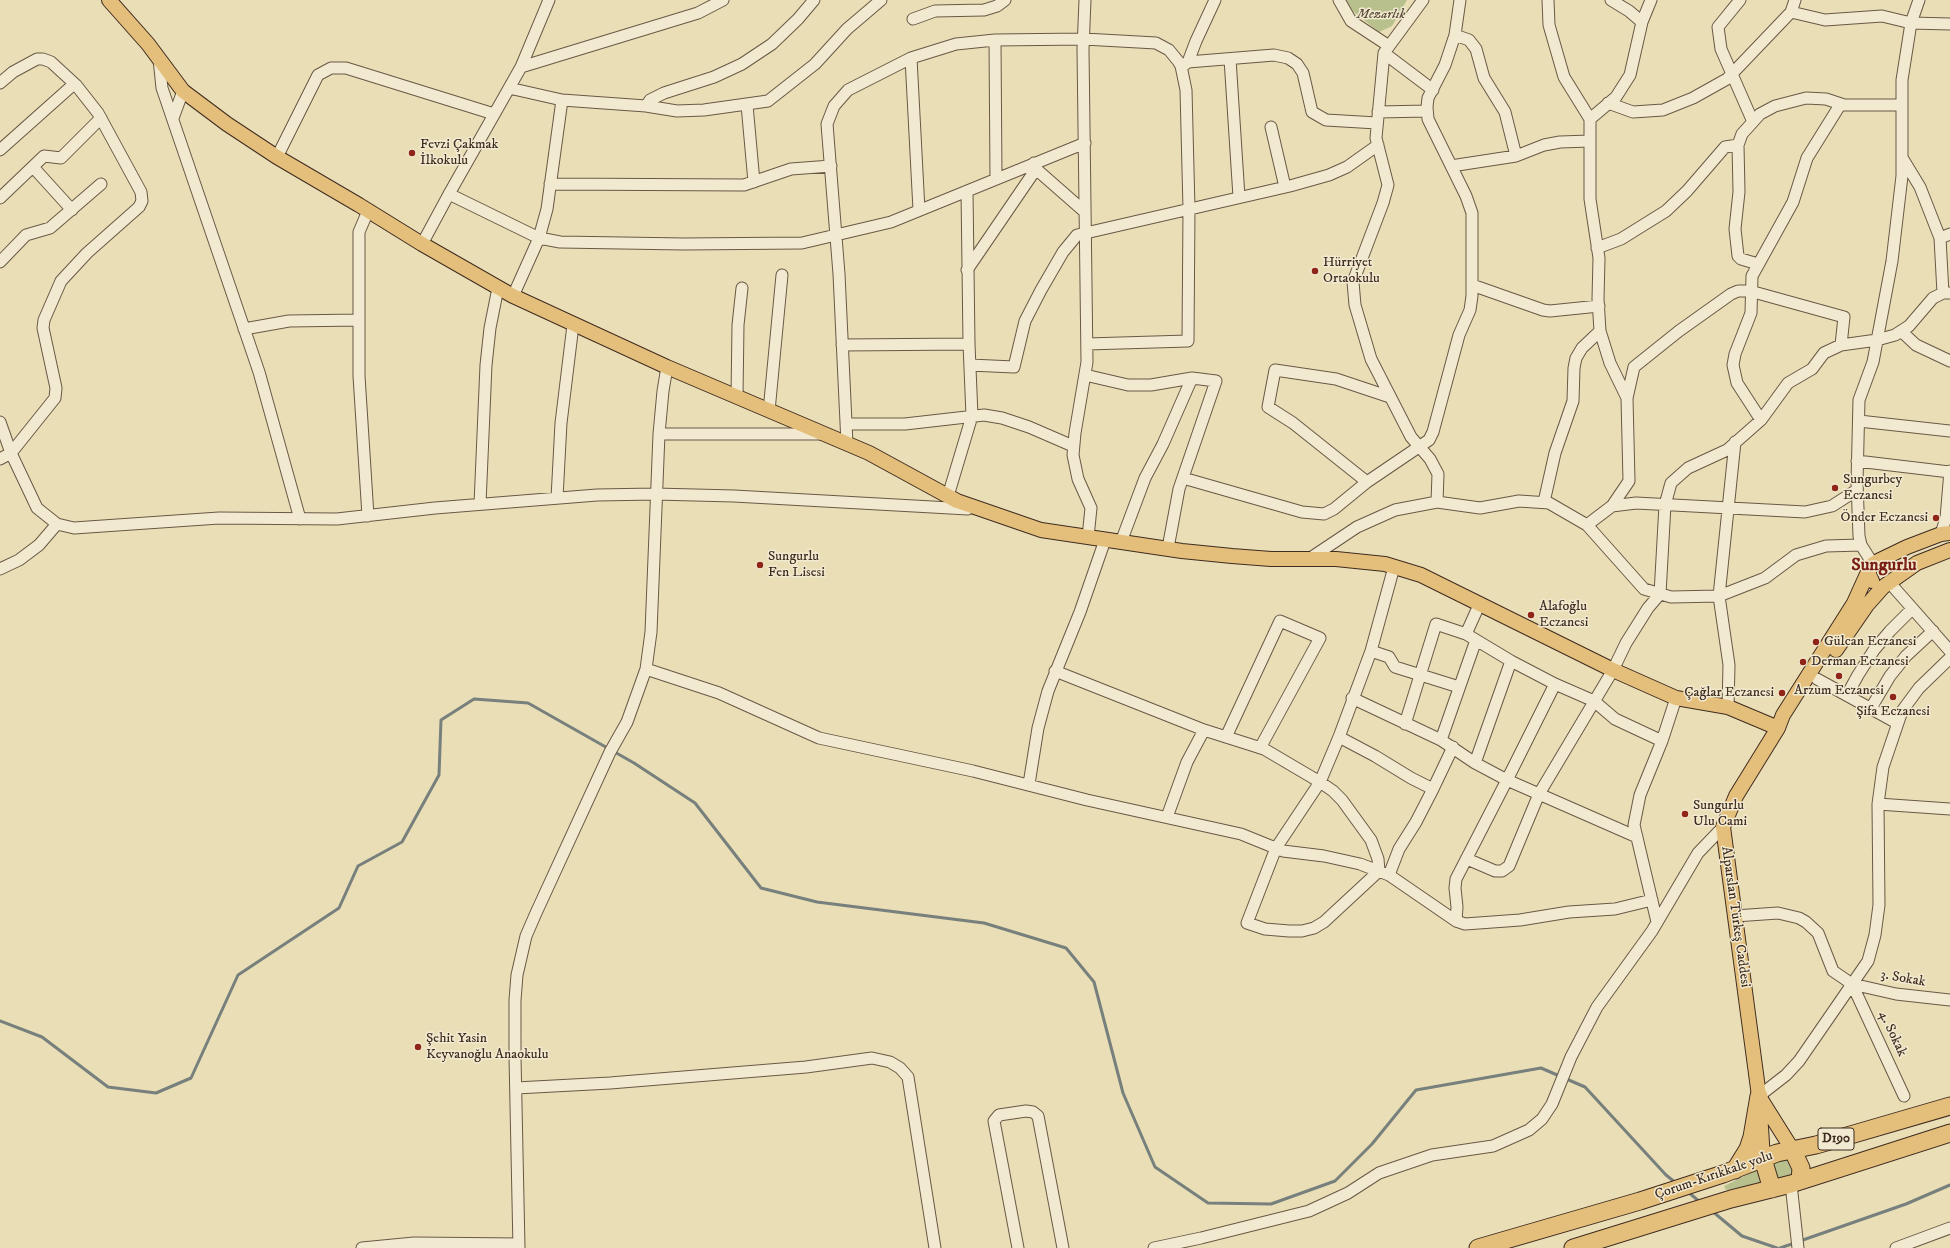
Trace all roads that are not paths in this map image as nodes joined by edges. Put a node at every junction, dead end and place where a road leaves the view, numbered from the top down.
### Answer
1 (109, 0) edge
2 (549, 0) edge
3 (723, 0) edge
4 (814, 0) edge
5 (881, 0) edge
6 (1006, 0) edge
7 (1085, 0) edge
8 (1215, 0) edge
9 (1339, 0) edge
10 (1423, 0) edge
11 (1460, 0) edge
12 (1548, 0) edge
13 (1611, 0) edge
14 (1651, 0) edge
15 (1740, 0) edge
16 (1919, 0) edge
17 (1791, 4) edge
18 (913, 19) dead end
19 (1642, 22) junction
20 (1911, 23) junction
21 (1950, 26) edge
22 (1455, 35) junction
23 (1084, 39) junction
24 (995, 40) junction
25 (1387, 50) junction
26 (911, 58) junction
27 (159, 59) junction
28 (1230, 59) junction
29 (1185, 64) junction
30 (521, 68) junction
31 (1732, 74) junction
32 (0, 83) edge
33 (74, 84) junction
34 (509, 88) junction
35 (1433, 90) junction
36 (183, 91) junction
37 (562, 100) junction
38 (1608, 104) junction
39 (747, 105) junction
40 (1840, 105) junction
41 (1902, 105) junction
42 (646, 106) junction
43 (1427, 111) junction
44 (1378, 112) junction
45 (494, 114) junction
46 (101, 118) junction
47 (172, 118) junction
48 (1590, 119) junction
49 (1753, 122) junction
50 (1377, 123) junction
51 (1271, 127) dead end
52 (1590, 141) junction
53 (1085, 143) junction
54 (1378, 145) junction
55 (1738, 145) junction
56 (0, 150) edge
57 (1516, 156) junction
58 (277, 157) junction
59 (1902, 158) junction
60 (831, 166) junction
61 (1035, 166) junction
62 (1451, 166) junction
63 (33, 167) junction
64 (996, 179) junction
65 (754, 182) junction
66 (101, 184) dead end
67 (550, 184) junction
68 (1284, 187) junction
69 (967, 191) junction
70 (448, 194) junction
71 (1240, 197) junction
72 (0, 198) edge
73 (1189, 209) junction
74 (72, 210) junction
75 (919, 210) junction
76 (368, 211) junction
77 (1085, 212) junction
78 (1085, 232) junction
79 (836, 235) junction
80 (1945, 236) edge
81 (539, 238) junction
82 (422, 244) junction
83 (1597, 248) junction
84 (0, 262) edge
85 (1758, 264) junction
86 (967, 270) junction
87 (782, 275) dead end
88 (1472, 285) junction
89 (498, 288) junction
90 (742, 288) dead end
91 (1750, 291) junction
92 (1947, 293) edge
93 (513, 296) junction
94 (1599, 306) junction
95 (359, 320) junction
96 (573, 325) junction
97 (244, 329) junction
98 (1600, 331) junction
99 (1902, 331) junction
100 (1877, 340) junction
101 (969, 344) junction
102 (1087, 344) junction
103 (842, 345) junction
104 (1841, 345) junction
105 (1950, 361) edge
106 (970, 365) junction
107 (667, 367) junction
108 (1085, 375) junction
109 (1192, 378) junction
110 (737, 397) junction
111 (1390, 397) junction
112 (1627, 398) junction
113 (769, 411) junction
114 (972, 416) junction
115 (1761, 420) junction
116 (1859, 421) junction
117 (0, 422) edge
118 (846, 424) junction
119 (1950, 431) edge
120 (658, 434) junction
121 (824, 434) junction
122 (1735, 442) junction
123 (847, 444) junction
124 (1074, 446) junction
125 (1418, 446) junction
126 (11, 453) junction
127 (0, 459) edge
128 (1857, 461) junction
129 (1950, 472) edge
130 (1183, 478) junction
131 (1367, 482) junction
132 (1857, 490) junction
133 (655, 494) junction
134 (948, 496) junction
135 (557, 498) junction
136 (1437, 502) junction
137 (1544, 502) junction
138 (480, 504) junction
139 (1665, 505) junction
140 (1612, 506) junction
141 (1728, 509) junction
142 (986, 510) junction
143 (368, 516) junction
144 (300, 519) junction
145 (57, 524) junction
146 (1587, 525) junction
147 (1945, 533) edge
148 (1088, 537) junction
149 (1105, 540) junction
150 (1121, 542) junction
151 (1861, 545) junction
152 (1168, 548) junction
153 (1945, 551) edge
154 (1891, 553) junction
155 (1309, 559) junction
156 (1394, 567) junction
157 (1870, 568) junction
158 (0, 569) edge
159 (1901, 573) junction
160 (1886, 584) junction
161 (1660, 594) junction
162 (1719, 596) junction
163 (1480, 603) junction
164 (1912, 609) junction
165 (1933, 631) junction
166 (1471, 637) junction
167 (1371, 651) junction
168 (1950, 651) edge
169 (1950, 658) edge
170 (1511, 661) junction
171 (646, 669) junction
172 (1613, 670) junction
173 (1055, 671) junction
174 (1421, 674) junction
175 (1817, 679) junction
176 (1555, 684) junction
177 (1460, 687) junction
178 (1847, 695) junction
179 (1352, 698) junction
180 (1676, 698) junction
181 (1594, 701) junction
182 (1871, 708) junction
183 (1733, 709) junction
184 (1783, 715) junction
185 (1897, 722) junction
186 (1405, 724) junction
187 (1778, 728) junction
188 (1204, 730) junction
189 (1226, 737) junction
190 (1339, 737) junction
191 (1441, 740) junction
192 (1662, 741) junction
193 (1453, 747) junction
194 (1260, 748) junction
195 (1475, 763) junction
196 (1507, 780) junction
197 (1320, 782) junction
198 (1029, 784) junction
199 (1433, 789) junction
200 (1539, 794) junction
201 (1878, 804) junction
202 (1950, 810) edge
203 (1167, 817) junction
204 (1723, 827) junction
205 (1637, 837) junction
206 (1276, 848) junction
207 (1467, 859) junction
208 (1384, 874) junction
209 (1652, 900) junction
210 (1735, 916) junction
211 (1456, 921) junction
212 (1657, 922) junction
213 (1852, 984) junction
214 (1950, 1000) edge
215 (516, 1088) junction
216 (1759, 1096) junction
217 (1904, 1096) dead end
218 (1950, 1106) edge
219 (1950, 1133) edge
220 (1792, 1149) junction
221 (1763, 1159) junction
222 (1729, 1172) junction
223 (1796, 1183) junction
224 (1772, 1189) junction
225 (1950, 1228) edge
226 (519, 1246) edge
227 (362, 1248) edge
228 (935, 1248) edge
229 (1018, 1248) edge
230 (1063, 1248) edge
231 (1154, 1248) edge
232 (1478, 1248) edge
233 (1573, 1248) edge
234 (1798, 1248) edge
235 (1898, 1248) edge

1 - 27 main road
2 - 30 street
3 - 30 street
4 - 42 street
5 - 39 street
6 - 18 street
7 - 23 street
8 - 29 street
9 - 25 street
10 - 25 street
11 - 22 street
12 - 48 street
13 - 19 street
14 - 19 street
15 - 31 street
16 - 20 street
17 - 20 street
17 - 31 street
19 - 38 street
20 - 21 street
20 - 41 street
22 - 35 street
22 - 57 street
23 - 24 street
23 - 29 street
23 - 53 street
24 - 26 street
24 - 64 street
25 - 35 street
25 - 44 street
26 - 60 street
26 - 75 street
27 - 36 main road
27 - 47 street
28 - 29 street
28 - 50 street
28 - 71 street
29 - 73 street
30 - 34 street
31 - 38 street
31 - 49 street
32 - 33 street
33 - 46 street
33 - 56 street
34 - 37 street
34 - 45 street
35 - 43 street
36 - 47 street
36 - 58 main road
37 - 42 street
37 - 67 street
38 - 48 street
39 - 42 street
39 - 65 street
40 - 41 street
40 - 49 street
40 - 85 street
41 - 59 street
43 - 44 street
43 - 62 street
44 - 50 street
45 - 58 street
45 - 70 street
46 - 63 street
46 - 126 street
47 - 97 street
48 - 52 street
49 - 55 street
50 - 54 street
51 - 68 street
52 - 57 street
52 - 83 street
53 - 61 street
53 - 77 street
54 - 68 street
54 - 111 street
55 - 83 street
55 - 85 street
57 - 62 street
58 - 76 main road
59 - 80 street
59 - 100 street
60 - 65 street
60 - 79 street
61 - 64 street
61 - 77 street
61 - 86 street
62 - 88 street
63 - 72 street
63 - 74 street
64 - 69 street
65 - 67 street
66 - 74 street
67 - 81 street
68 - 71 street
69 - 75 street
69 - 86 street
70 - 81 street
70 - 82 street
71 - 73 street
73 - 78 street
73 - 102 street
74 - 84 street
75 - 79 street
76 - 82 main road
76 - 95 street
77 - 78 street
78 - 102 street
78 - 106 street
79 - 81 street
79 - 103 street
80 - 92 street
81 - 93 street
82 - 89 main road
83 - 94 street
85 - 91 street
86 - 101 street
87 - 113 street
88 - 94 street
88 - 125 street
89 - 93 main road
89 - 138 street
90 - 110 street
91 - 104 street
91 - 112 street
91 - 115 street
92 - 99 street
93 - 96 main road
94 - 98 street
95 - 97 street
95 - 143 street
96 - 107 main road
96 - 135 street
97 - 144 street
98 - 112 street
98 - 137 street
99 - 100 street
99 - 105 street
100 - 104 street
100 - 116 street
101 - 103 street
101 - 106 street
102 - 108 street
103 - 118 street
104 - 115 street
106 - 114 street
107 - 110 main road
107 - 120 street
108 - 109 street
108 - 124 street
109 - 130 street
109 - 150 street
110 - 113 main road
111 - 125 street
111 - 131 street
112 - 140 street
113 - 121 main road
114 - 118 street
114 - 124 street
114 - 134 street
115 - 122 street
116 - 119 street
116 - 128 street
117 - 126 street
118 - 123 street
120 - 121 street
120 - 133 street
121 - 123 main road
122 - 139 street
122 - 141 street
123 - 134 main road
124 - 148 street
125 - 131 street
125 - 136 street
126 - 127 street
126 - 145 street
128 - 129 street
128 - 132 street
129 - 147 street
130 - 131 street
130 - 152 street
132 - 141 street
132 - 151 street
133 - 135 street
133 - 142 street
133 - 171 street
134 - 142 main road
135 - 138 street
136 - 137 street
136 - 155 street
137 - 146 street
138 - 143 street
139 - 140 street
139 - 141 street
139 - 161 street
140 - 146 street
141 - 162 street
142 - 148 main road
143 - 144 street
144 - 145 street
145 - 158 street
146 - 161 street
147 - 153 main road
147 - 154 main road
148 - 149 main road
149 - 150 main road
149 - 173 street
150 - 152 main road
151 - 157 street
151 - 162 street
152 - 155 main road
153 - 159 main road
154 - 157 main road
154 - 159 main road
155 - 156 main road
156 - 163 main road
156 - 167 street
157 - 160 main road
157 - 184 main road, Alparslan Türkeş Caddesi
159 - 160 main road
160 - 164 street
160 - 175 main road, Alparslan Türkeş Caddesi
161 - 162 street
161 - 172 street
162 - 183 street
163 - 166 street
163 - 172 main road
164 - 165 street
164 - 178 street
165 - 168 street
165 - 182 street
166 - 170 street
166 - 174 street
166 - 177 street
167 - 174 street
167 - 179 street
169 - 185 street
170 - 176 street
170 - 195 street
171 - 198 street
171 - 215 street
172 - 180 main road
172 - 181 street
173 - 188 street
173 - 198 street
174 - 177 street
174 - 186 street
175 - 178 street
175 - 187 main road, Alparslan Türkeş Caddesi
176 - 181 street
176 - 196 street
177 - 191 street
178 - 182 street
179 - 186 street
179 - 190 street
180 - 183 main road
180 - 192 street
181 - 192 street
181 - 200 street
182 - 185 street
183 - 184 main road
183 - 187 main road
184 - 187 main road, Alparslan Türkeş Caddesi
185 - 201 street
186 - 191 street
187 - 204 main road, Alparslan Türkeş Caddesi
188 - 189 street
188 - 203 street
189 - 194 street
189 - 194 street
190 - 197 street
190 - 199 street
191 - 193 street
192 - 205 street
193 - 195 street
193 - 199 street
194 - 197 street
195 - 196 street
196 - 200 street
196 - 207 street
197 - 206 street
197 - 208 street
198 - 203 street
199 - 208 street
200 - 205 street
200 - 207 street
201 - 202 street
201 - 213 street
203 - 206 street
204 - 210 main road, Alparslan Türkeş Caddesi
204 - 212 street
205 - 209 street
206 - 208 street
206 - 208 street
207 - 211 street
208 - 211 street
209 - 211 street
209 - 212 street
210 - 213 street
210 - 216 main road, Alparslan Türkeş Caddesi
212 - 231 street
213 - 214 street, 3. Sokak
213 - 216 street
213 - 217 street, 4. Sokak
215 - 226 street
215 - 228 street
216 - 220 main road
216 - 221 main road, Alparslan Türkeş Caddesi
216 - 222 highway
218 - 220 highway, Çorum-Kırıkkale yolu / D190
219 - 223 highway, Çorum-Kırıkkale yolu / D190
220 - 221 highway, Çorum-Kırıkkale yolu / D190
220 - 223 highway
221 - 222 highway, Çorum-Kırıkkale yolu / D190
221 - 224 highway
222 - 232 highway, Çorum-Kırıkkale yolu / D190
223 - 224 highway, Çorum-Kırıkkale yolu / D190
223 - 234 street
224 - 233 highway, Çorum-Kırıkkale yolu / D190
225 - 235 street
226 - 227 street
229 - 230 street

